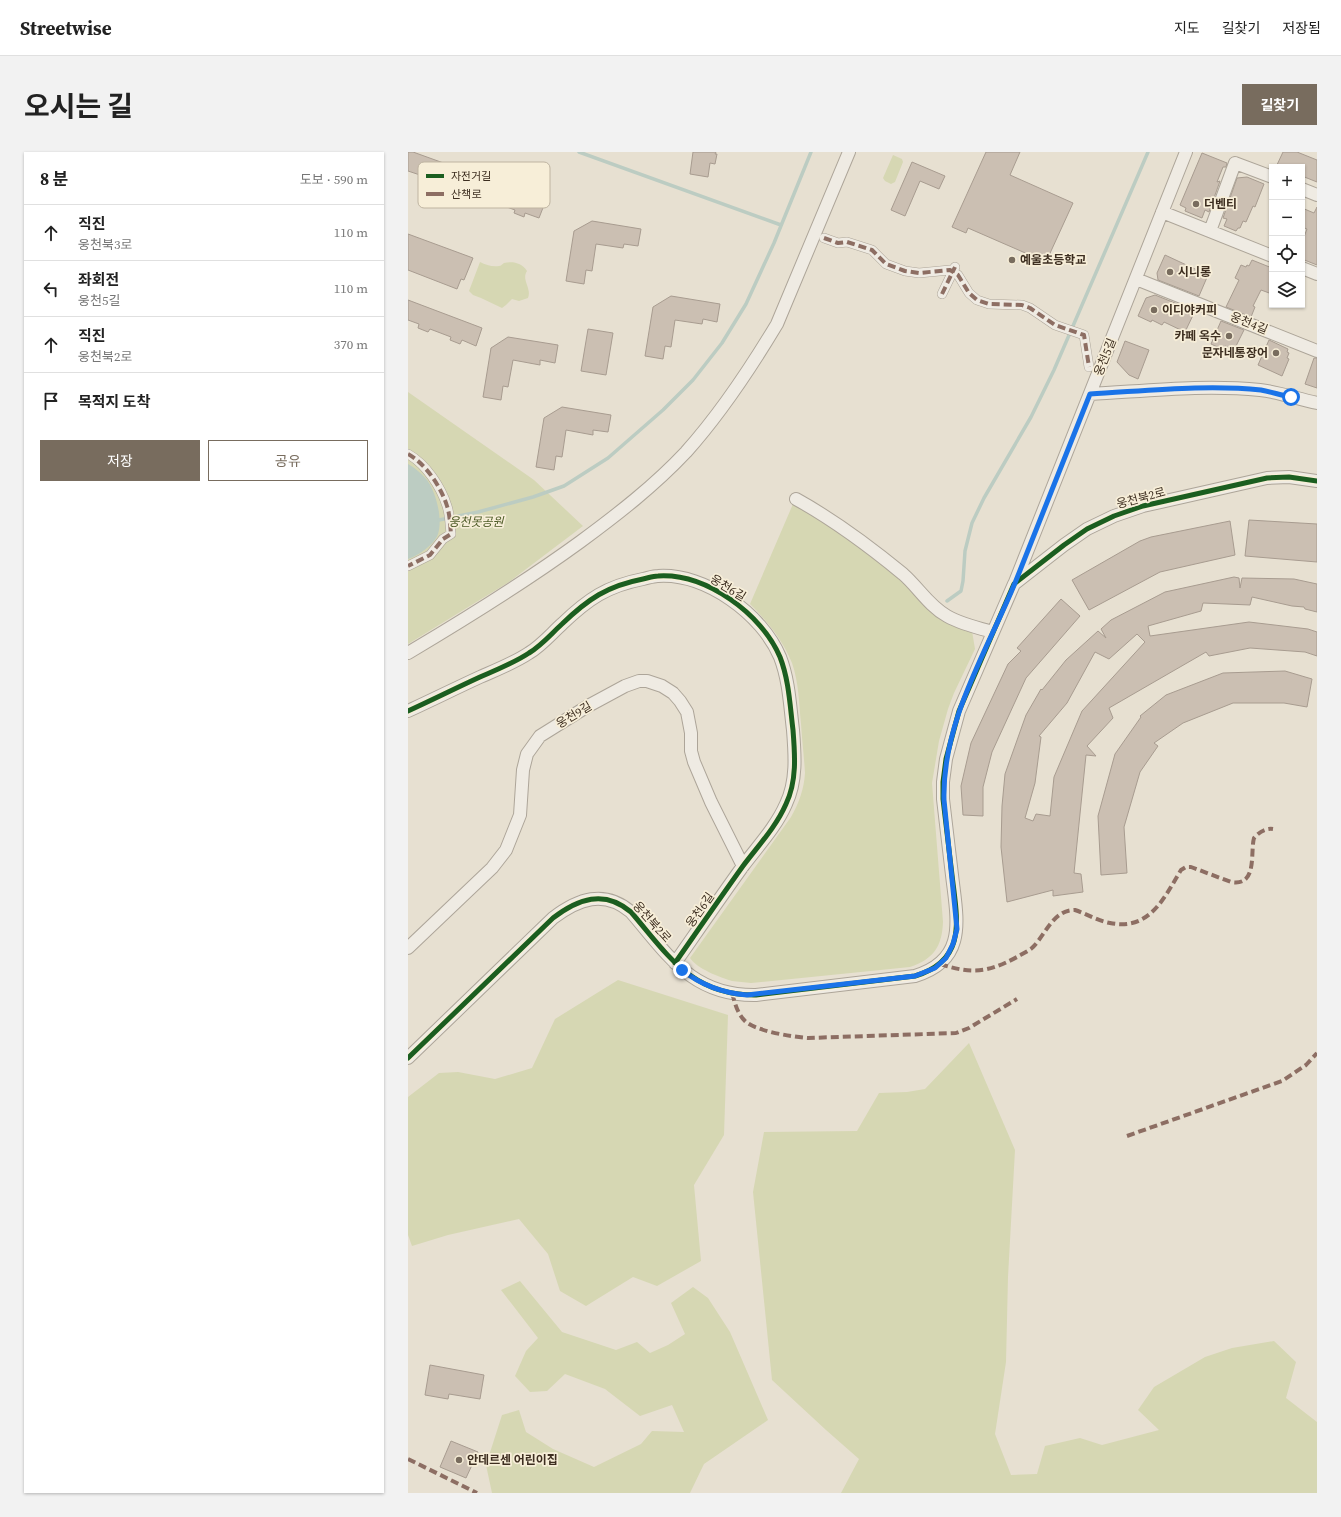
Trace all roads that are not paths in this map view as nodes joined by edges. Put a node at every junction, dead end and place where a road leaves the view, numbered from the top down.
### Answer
1 (849, 152) edge
2 (1186, 152) edge
3 (1269, 176) edge
4 (1305, 190) edge
5 (1317, 195) edge
6 (1162, 212) junction
7 (1210, 231) junction
8 (824, 238) dead end
9 (1269, 255) edge
10 (954, 269) junction
11 (1305, 269) edge
12 (1317, 274) edge
13 (1136, 279) junction
14 (942, 294) dead end
15 (1317, 351) edge
16 (1089, 367) dead end
17 (1090, 394) junction
18 (1317, 403) edge
19 (408, 454) edge
20 (1317, 482) edge
21 (796, 499) dead end
22 (408, 566) edge
23 (1014, 584) junction
24 (993, 632) junction
25 (408, 653) edge
26 (408, 711) edge
27 (743, 866) junction
28 (408, 948) edge
29 (675, 962) junction
30 (408, 1058) edge

1 - 25 street
2 - 6 street, 웅천5길
3 - 7 street
4 - 5 street
6 - 7 street
6 - 13 street, 웅천5길
7 - 9 street
8 - 10 street
10 - 14 street
10 - 16 street
11 - 12 street
13 - 15 street, 웅천4길
13 - 17 street, 웅천5길
17 - 18 street
17 - 23 street, 웅천5길
19 - 22 street
20 - 23 street, 웅천북2로
21 - 24 street
23 - 24 street, 웅천북2로
24 - 29 street, 웅천북2로
26 - 27 street, 웅천6길
27 - 28 street, 웅천9길
27 - 29 street, 웅천6길
29 - 30 street, 웅천북2로

